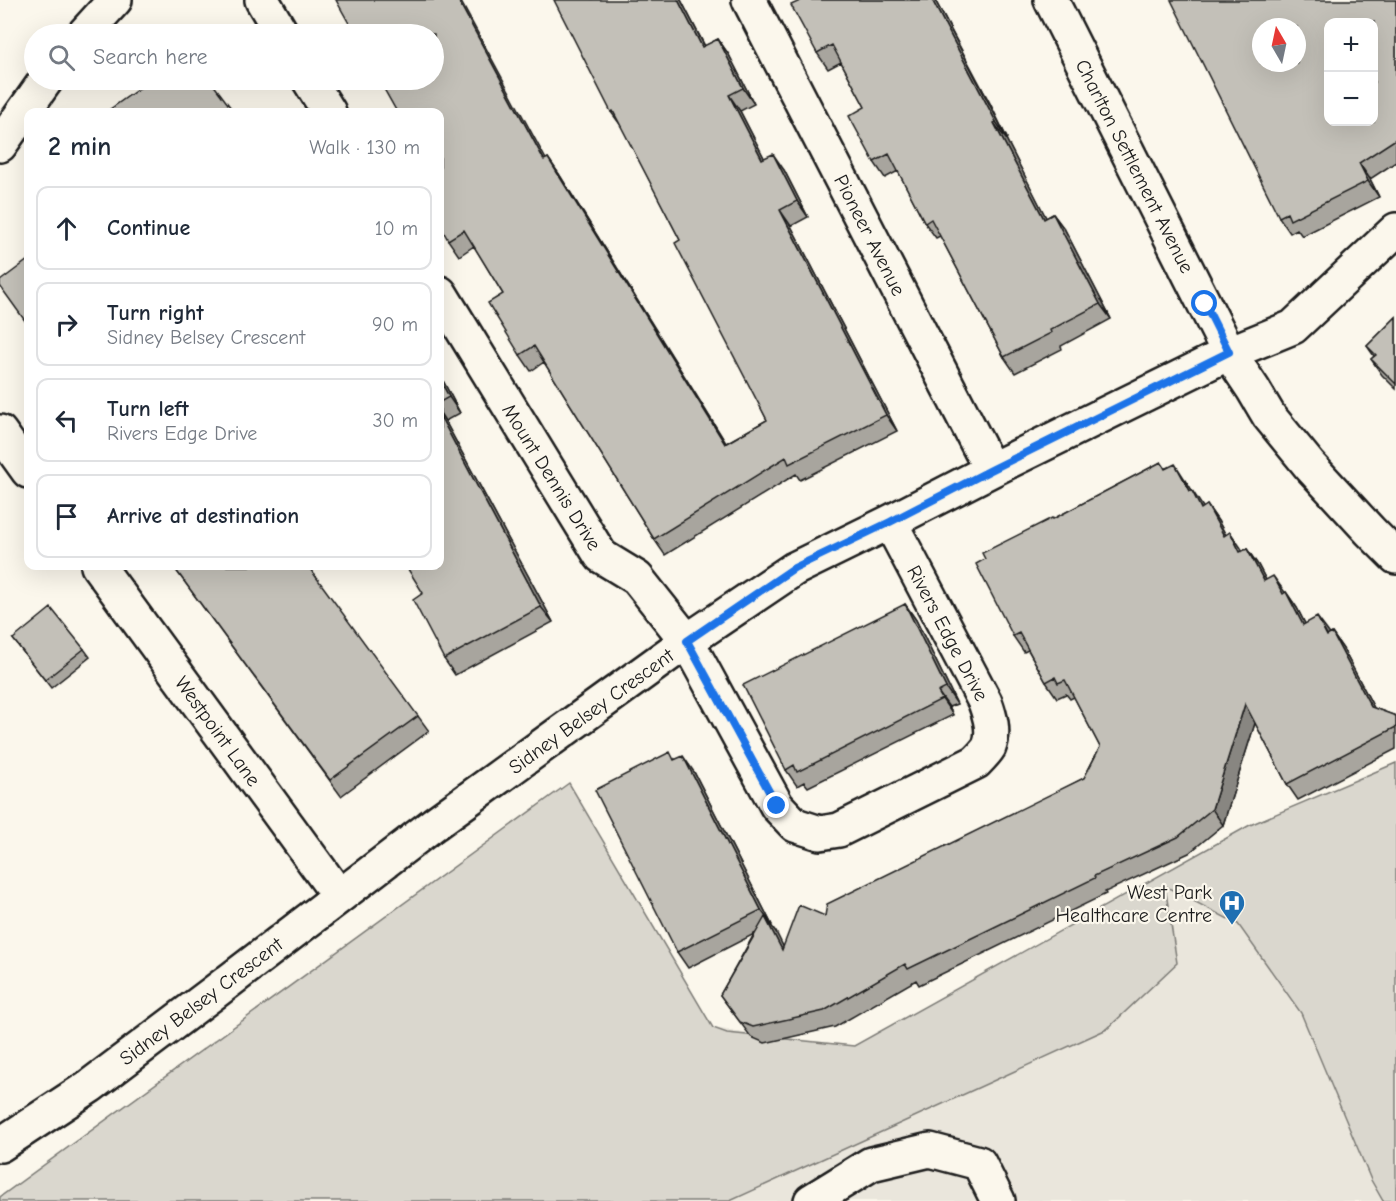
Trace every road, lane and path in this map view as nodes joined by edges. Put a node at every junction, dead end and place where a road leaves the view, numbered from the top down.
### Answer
1 (115, 0) edge
2 (262, 0) edge
3 (749, 0) edge
4 (1063, 4) edge
5 (93, 24) edge
6 (276, 24) edge
7 (39, 90) edge
8 (315, 90) edge
9 (26, 108) edge
10 (326, 108) edge
11 (24, 111) edge
12 (0, 145) edge
13 (1396, 230) edge
14 (444, 300) edge
15 (1229, 352) junction
16 (0, 432) edge
17 (24, 465) edge
18 (991, 470) junction
19 (890, 522) junction
20 (1396, 557) edge
21 (101, 570) edge
22 (687, 641) junction
23 (339, 896) junction
24 (0, 1145) edge
25 (811, 1201) edge
26 (998, 1201) edge

1 - 5 street
2 - 6 street
3 - 18 street, Pioneer Avenue
4 - 15 street, Charlton Settlement Avenue
7 - 9 street
8 - 10 street
11 - 12 street
13 - 15 street, Sidney Belsey Crescent
14 - 22 street, Mount Dennis Drive
15 - 18 street, Sidney Belsey Crescent
15 - 20 street, Charlton Settlement Avenue
16 - 17 street
18 - 19 street, Sidney Belsey Crescent
19 - 22 street, Sidney Belsey Crescent
19 - 22 street, Rivers Edge Drive
21 - 23 street, Westpoint Lane
22 - 23 street, Sidney Belsey Crescent
23 - 24 street, Sidney Belsey Crescent
25 - 26 street

